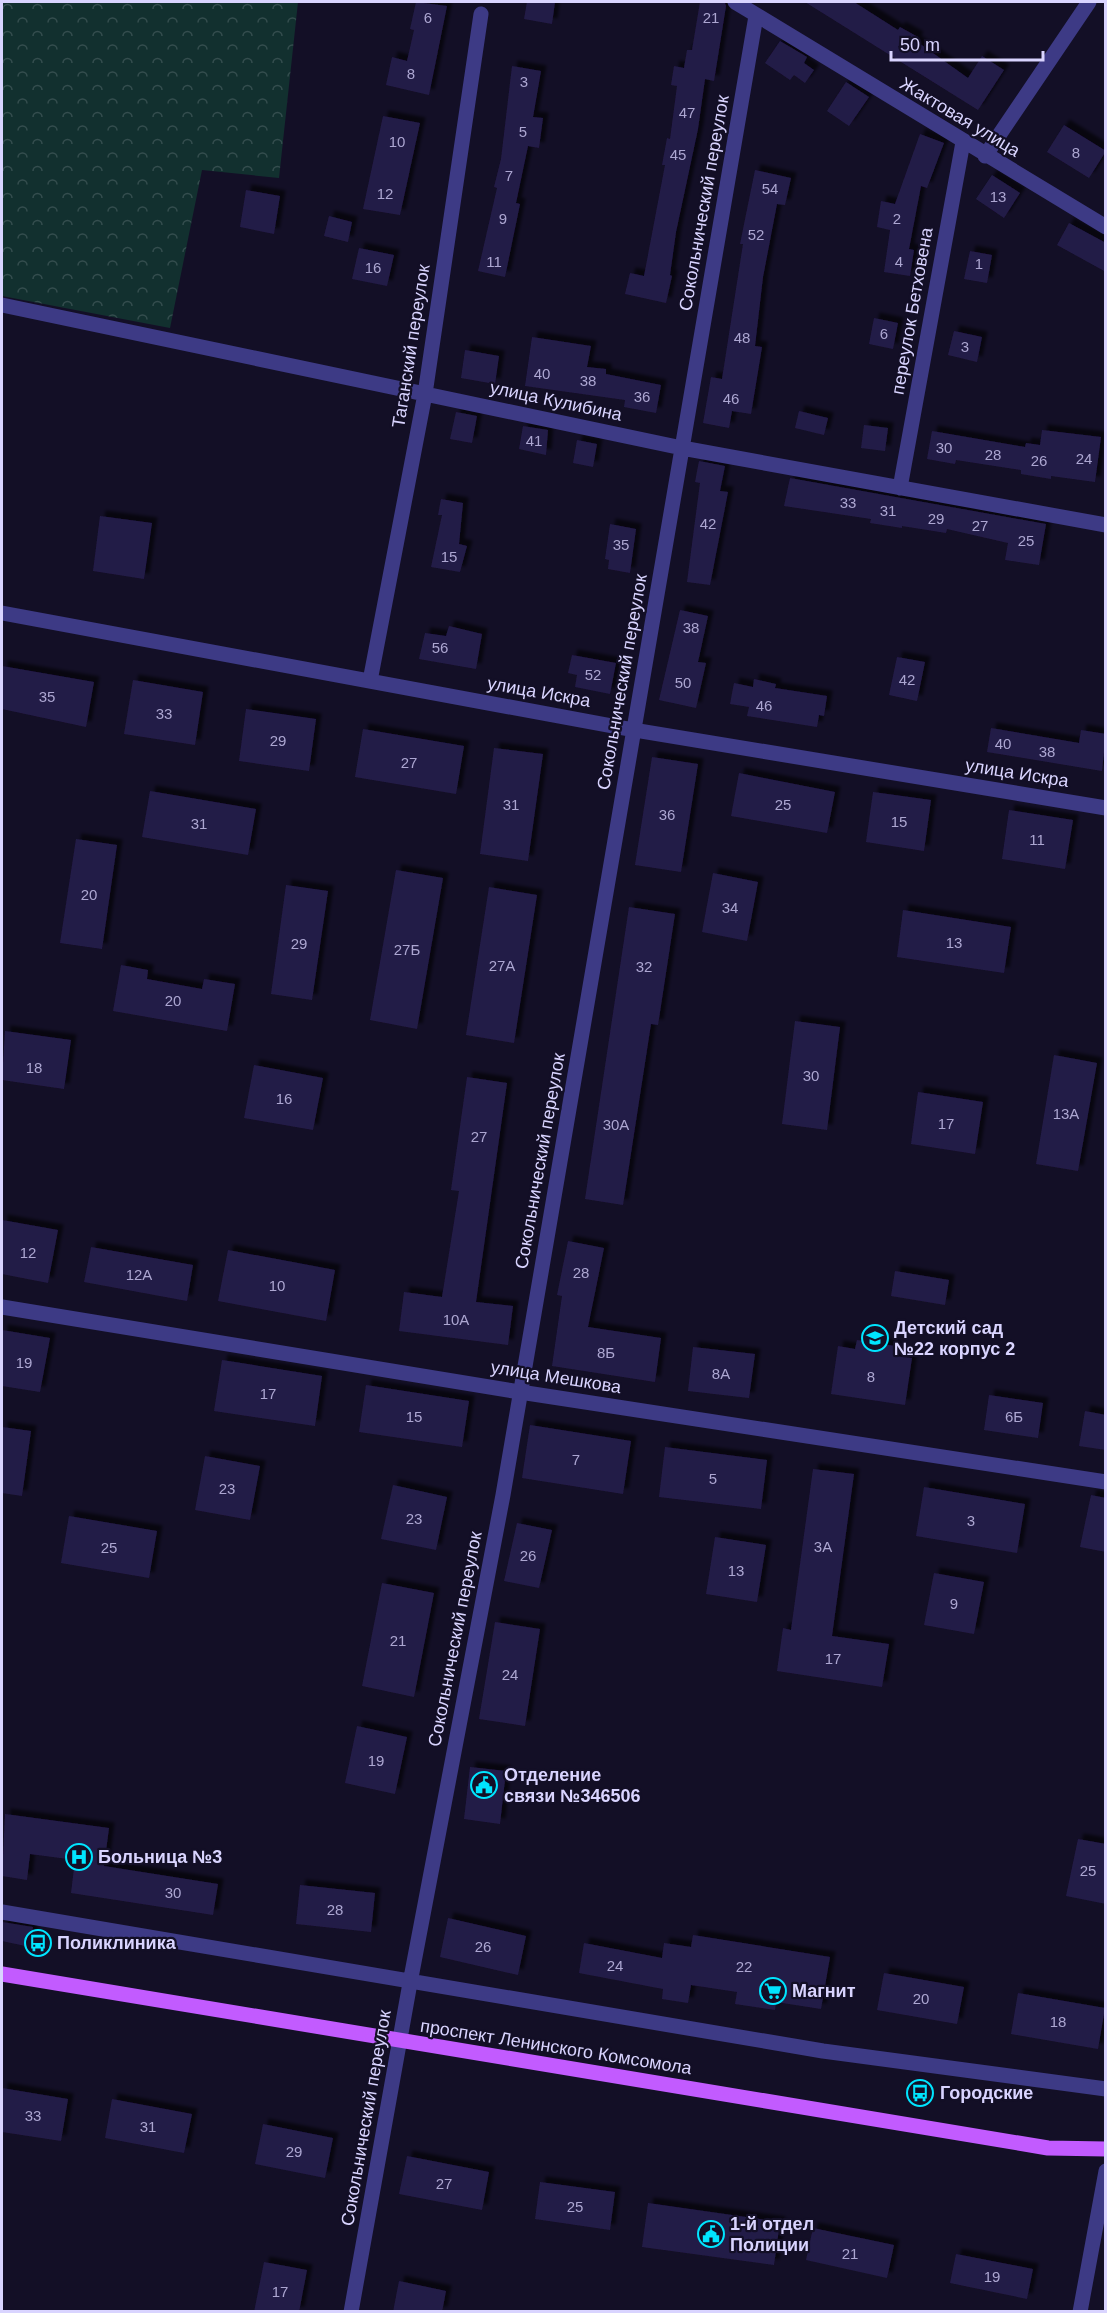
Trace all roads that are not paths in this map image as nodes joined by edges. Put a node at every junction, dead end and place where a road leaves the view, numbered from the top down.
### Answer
1 (735, 2) edge
2 (1089, 2) edge
3 (481, 14) dead end
4 (756, 16) junction
5 (963, 142) junction
6 (985, 156) junction
7 (1106, 226) edge
8 (2, 305) edge
9 (425, 394) junction
10 (682, 448) junction
11 (900, 488) junction
12 (1106, 525) edge
13 (2, 613) edge
14 (370, 681) junction
15 (634, 730) junction
16 (1106, 808) edge
17 (2, 1307) edge
18 (520, 1392) junction
19 (1106, 1482) edge
20 (2, 1912) edge
21 (2, 1974) edge
22 (410, 1983) junction
23 (400, 2042) junction
24 (1106, 2089) edge
25 (1106, 2149) edge
26 (1106, 2171) edge
27 (351, 2312) edge
28 (1080, 2312) edge

1 - 4 street, Жактовая улица
2 - 6 street
3 - 9 street, Таганский переулок
4 - 5 street, Жактовая улица
4 - 10 street, Сокольнический переулок
5 - 6 street, Жактовая улица
5 - 11 street, переулок Бетховена
6 - 7 street, Жактовая улица
8 - 9 street, улица Кулибина
9 - 10 street, улица Кулибина
9 - 14 street, Таганский переулок
10 - 11 street, улица Кулибина
10 - 15 street, Сокольнический переулок
11 - 12 street, улица Кулибина
13 - 14 street, улица Искра
14 - 15 street, улица Искра
15 - 16 street, улица Искра
15 - 18 street, Сокольнический переулок
17 - 18 street, улица Мешкова
18 - 19 street, улица Мешкова
18 - 22 street, Сокольнический переулок
20 - 22 street
21 - 23 main road, проспект Ленинского Комсомола
22 - 23 street, Сокольнический переулок
22 - 24 street
23 - 25 main road, проспект Ленинского Комсомола
23 - 27 street, Сокольнический переулок
26 - 28 street

